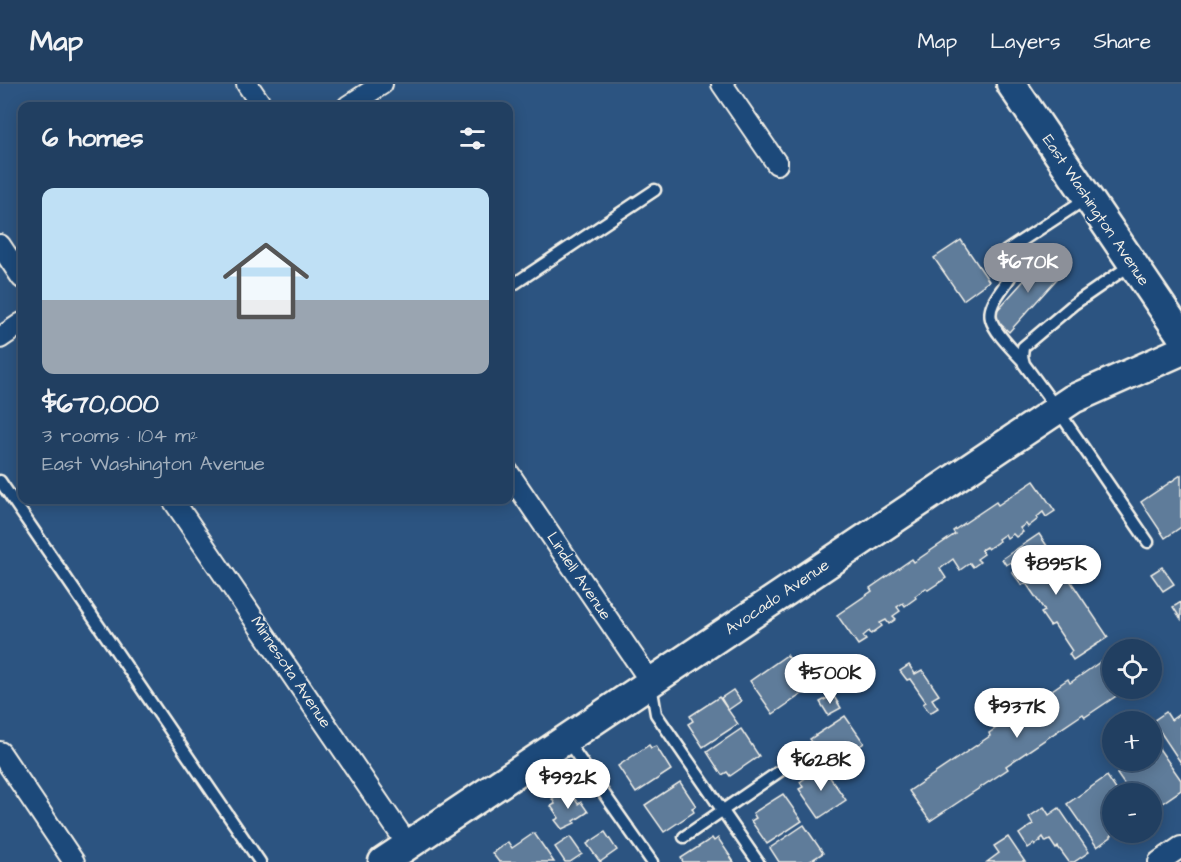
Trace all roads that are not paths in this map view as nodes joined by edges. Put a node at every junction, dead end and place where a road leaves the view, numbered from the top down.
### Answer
1 (247, 84) edge
2 (382, 84) edge
3 (722, 84) edge
4 (1011, 84) edge
5 (259, 102) edge
6 (354, 102) edge
7 (777, 164) dead end
8 (655, 190) dead end
9 (1088, 197) junction
10 (0, 245) edge
11 (1132, 264) junction
12 (18, 272) edge
13 (513, 285) edge
14 (18, 326) edge
15 (1181, 335) edge
16 (0, 339) edge
17 (1181, 351) edge
18 (1022, 360) junction
19 (1058, 410) junction
20 (513, 479) edge
21 (0, 481) edge
22 (176, 504) edge
23 (1148, 542) dead end
24 (650, 681) junction
25 (566, 738) junction
26 (809, 751) dead end
27 (0, 752) edge
28 (723, 811) junction
29 (684, 837) dead end
30 (408, 844) junction
31 (1181, 847) edge
32 (74, 862) edge
33 (260, 862) edge
34 (383, 862) edge
35 (652, 862) edge
36 (758, 862) edge
37 (1159, 862) edge

1 - 5 street
2 - 6 street
3 - 7 street
4 - 9 main road, East Washington Avenue
8 - 13 lane
9 - 11 main road, East Washington Avenue
9 - 18 lane
10 - 12 street
11 - 15 main road, East Washington Avenue
11 - 18 lane
14 - 16 street
17 - 19 main road, Avocado Avenue
18 - 19 lane
19 - 23 lane
19 - 24 main road, Avocado Avenue
20 - 24 street, Lindell Avenue
21 - 33 lane
22 - 30 street, Minnesota Avenue
24 - 25 main road, Avocado Avenue
24 - 28 lane
25 - 30 main road, Avocado Avenue
25 - 35 lane
26 - 28 lane
27 - 32 street
28 - 29 lane
28 - 36 lane
30 - 34 main road, Avocado Avenue
31 - 37 street

